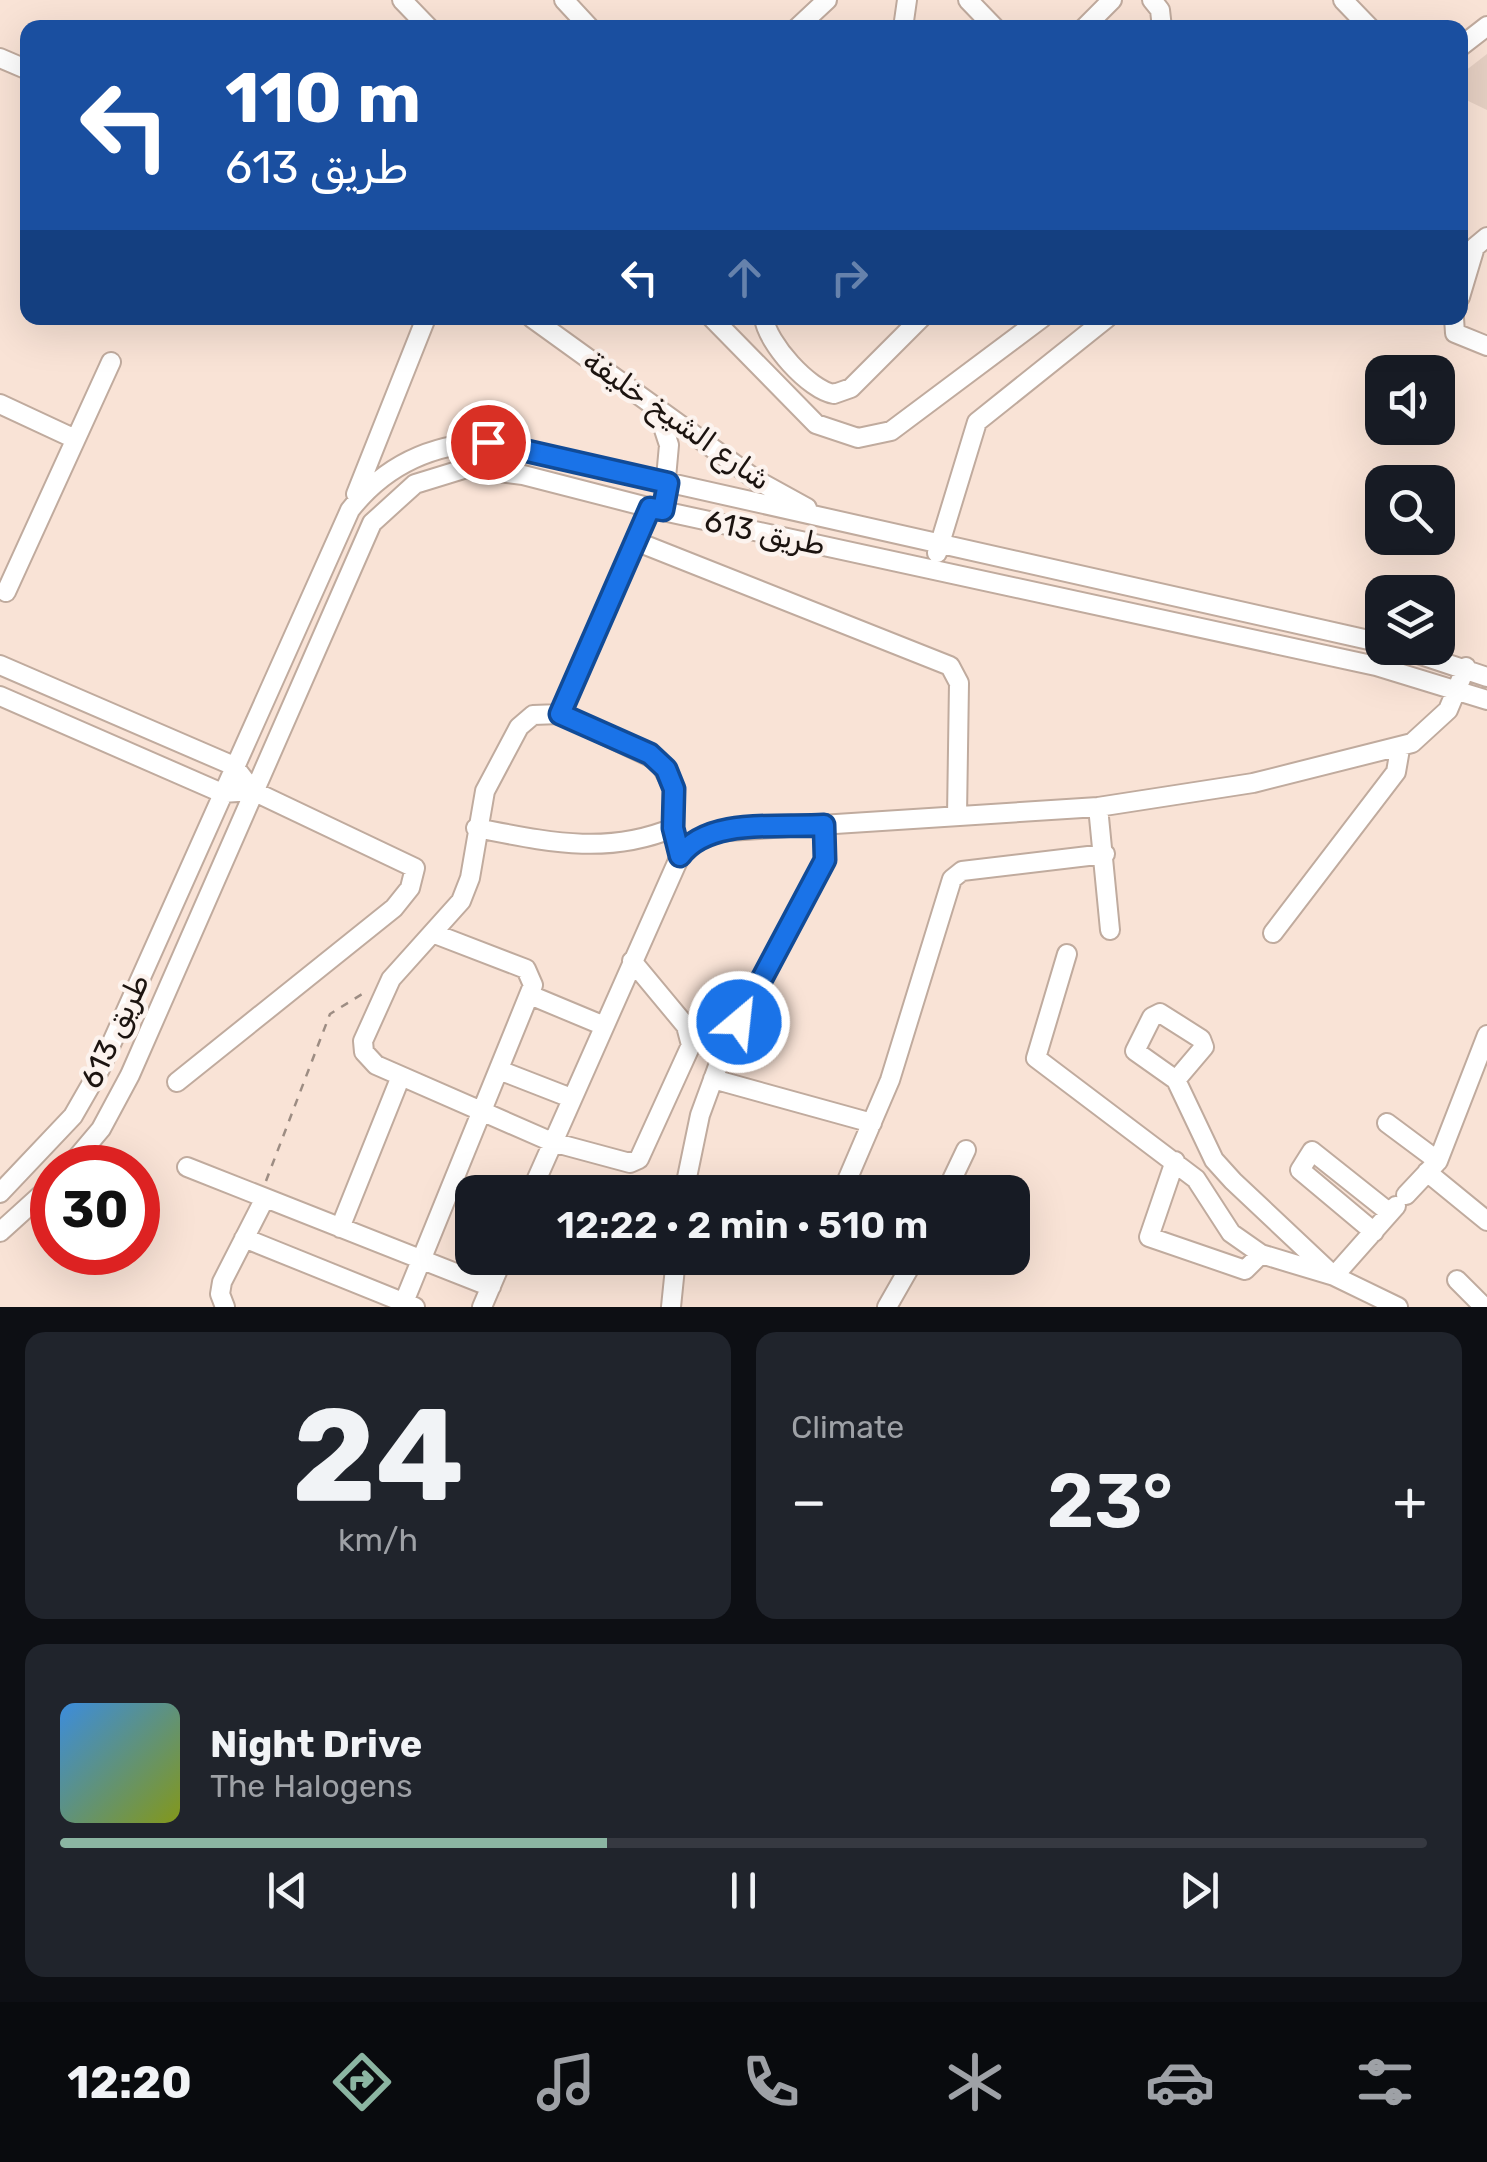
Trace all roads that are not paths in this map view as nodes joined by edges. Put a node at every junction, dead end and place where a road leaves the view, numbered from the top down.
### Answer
1 (402, 0) edge
2 (564, 0) edge
3 (827, 0) edge
4 (968, 0) edge
5 (1112, 0) edge
6 (1343, 0) edge
7 (421, 20) edge
8 (583, 20) edge
9 (806, 20) edge
10 (987, 20) edge
11 (1092, 20) edge
12 (1362, 20) edge
13 (1487, 237) edge
14 (1468, 271) edge
15 (423, 325) edge
16 (542, 325) edge
17 (719, 325) edge
18 (766, 325) edge
19 (914, 325) edge
20 (1033, 325) edge
21 (1099, 325) edge
22 (1454, 325) edge
23 (1487, 346) edge
24 (111, 362) dead end
25 (0, 404) edge
26 (656, 408) junction
27 (73, 438) junction
28 (668, 483) junction
29 (656, 509) junction
30 (350, 510) junction
31 (824, 518) junction
32 (636, 542) junction
33 (939, 544) junction
34 (933, 570) junction
35 (6, 592) dead end
36 (1365, 640) edge
37 (0, 665) edge
38 (1455, 665) edge
39 (1466, 668) junction
40 (1487, 677) edge
41 (1458, 688) junction
42 (0, 696) edge
43 (1487, 700) edge
44 (560, 714) junction
45 (1400, 749) junction
46 (234, 766) junction
47 (253, 791) junction
48 (222, 793) junction
49 (1098, 807) junction
50 (957, 816) junction
51 (824, 825) junction
52 (476, 828) junction
53 (673, 828) junction
54 (1105, 854) junction
55 (680, 856) junction
56 (1110, 930) dead end
57 (1273, 933) dead end
58 (434, 934) junction
59 (1066, 954) dead end
60 (632, 961) junction
61 (530, 995) junction
62 (602, 1025) junction
63 (1487, 1035) edge
64 (499, 1070) junction
65 (401, 1076) junction
66 (713, 1079) junction
67 (1176, 1080) dead end
68 (177, 1082) dead end
69 (571, 1098) junction
70 (482, 1112) junction
71 (872, 1123) junction
72 (1387, 1123) dead end
73 (552, 1142) junction
74 (87, 1145) edge
75 (966, 1150) dead end
76 (1175, 1161) junction
77 (1432, 1166) junction
78 (188, 1167) dead end
79 (538, 1175) edge
80 (688, 1175) edge
81 (849, 1175) edge
82 (954, 1175) edge
83 (0, 1194) edge
84 (262, 1197) junction
85 (30, 1205) edge
86 (1397, 1205) junction
87 (1487, 1221) edge
88 (340, 1228) junction
89 (0, 1232) edge
90 (1374, 1232) junction
91 (244, 1238) junction
92 (1261, 1254) junction
93 (421, 1260) junction
94 (496, 1275) edge
95 (674, 1275) edge
96 (905, 1275) edge
97 (1334, 1276) junction
98 (1457, 1280) dead end
99 (491, 1287) junction
100 (377, 1300) edge
101 (407, 1305) edge
102 (225, 1307) edge
103 (482, 1307) edge
104 (671, 1307) edge
105 (887, 1307) edge
106 (1398, 1307) edge
107 (1484, 1307) edge

1 - 7 street
2 - 8 street
3 - 9 street
4 - 10 street
5 - 11 street
6 - 12 street
13 - 14 street
15 - 30 street
16 - 26 street, شارع الشيخ خليفة
17 - 20 street
18 - 19 street
21 - 33 street
22 - 23 street
24 - 27 street
25 - 27 street
26 - 28 street
26 - 31 street, شارع الشيخ خليفة
27 - 35 street
28 - 29 street
28 - 30 street, طريق 613
28 - 31 street, طريق 613
29 - 32 street
29 - 34 street, طريق 613
29 - 47 street, طريق 613
30 - 46 street, طريق 613
31 - 33 street, طريق 613
32 - 44 street
32 - 50 street
33 - 34 street
33 - 36 street, طريق 613
34 - 41 street, طريق 613
37 - 46 street
38 - 39 street
39 - 40 street
39 - 41 street
41 - 43 street, طريق 613
41 - 45 street
42 - 48 street
44 - 52 street
44 - 53 street
45 - 49 street
45 - 57 street
46 - 47 street
46 - 48 street, طريق 613
47 - 48 street
47 - 68 street
47 - 74 street, طريق 613
48 - 83 street, طريق 613
49 - 50 street
49 - 54 street
50 - 51 street
51 - 55 street
51 - 66 street
52 - 53 street
52 - 58 street
53 - 55 street
54 - 56 street
54 - 71 street
55 - 60 street
58 - 61 street
58 - 65 street
59 - 76 street
60 - 62 street
60 - 73 street
61 - 62 street
61 - 64 street
62 - 69 street
63 - 77 street
64 - 69 street
64 - 70 street
65 - 70 street
65 - 88 street
66 - 71 street
66 - 80 street
67 - 97 street
69 - 73 street
70 - 73 street
70 - 93 street
71 - 81 street
72 - 77 street
73 - 79 street
75 - 82 street
76 - 92 street
76 - 92 street
77 - 86 street
77 - 87 street
78 - 84 street
84 - 88 street
84 - 91 street
85 - 89 street
86 - 90 street
86 - 90 street
88 - 93 street
90 - 97 street
91 - 100 street
91 - 102 street
92 - 97 street
93 - 99 street
93 - 101 street
94 - 99 street
95 - 104 street
96 - 105 street
97 - 106 street
98 - 107 street
99 - 103 street
100 - 101 street

